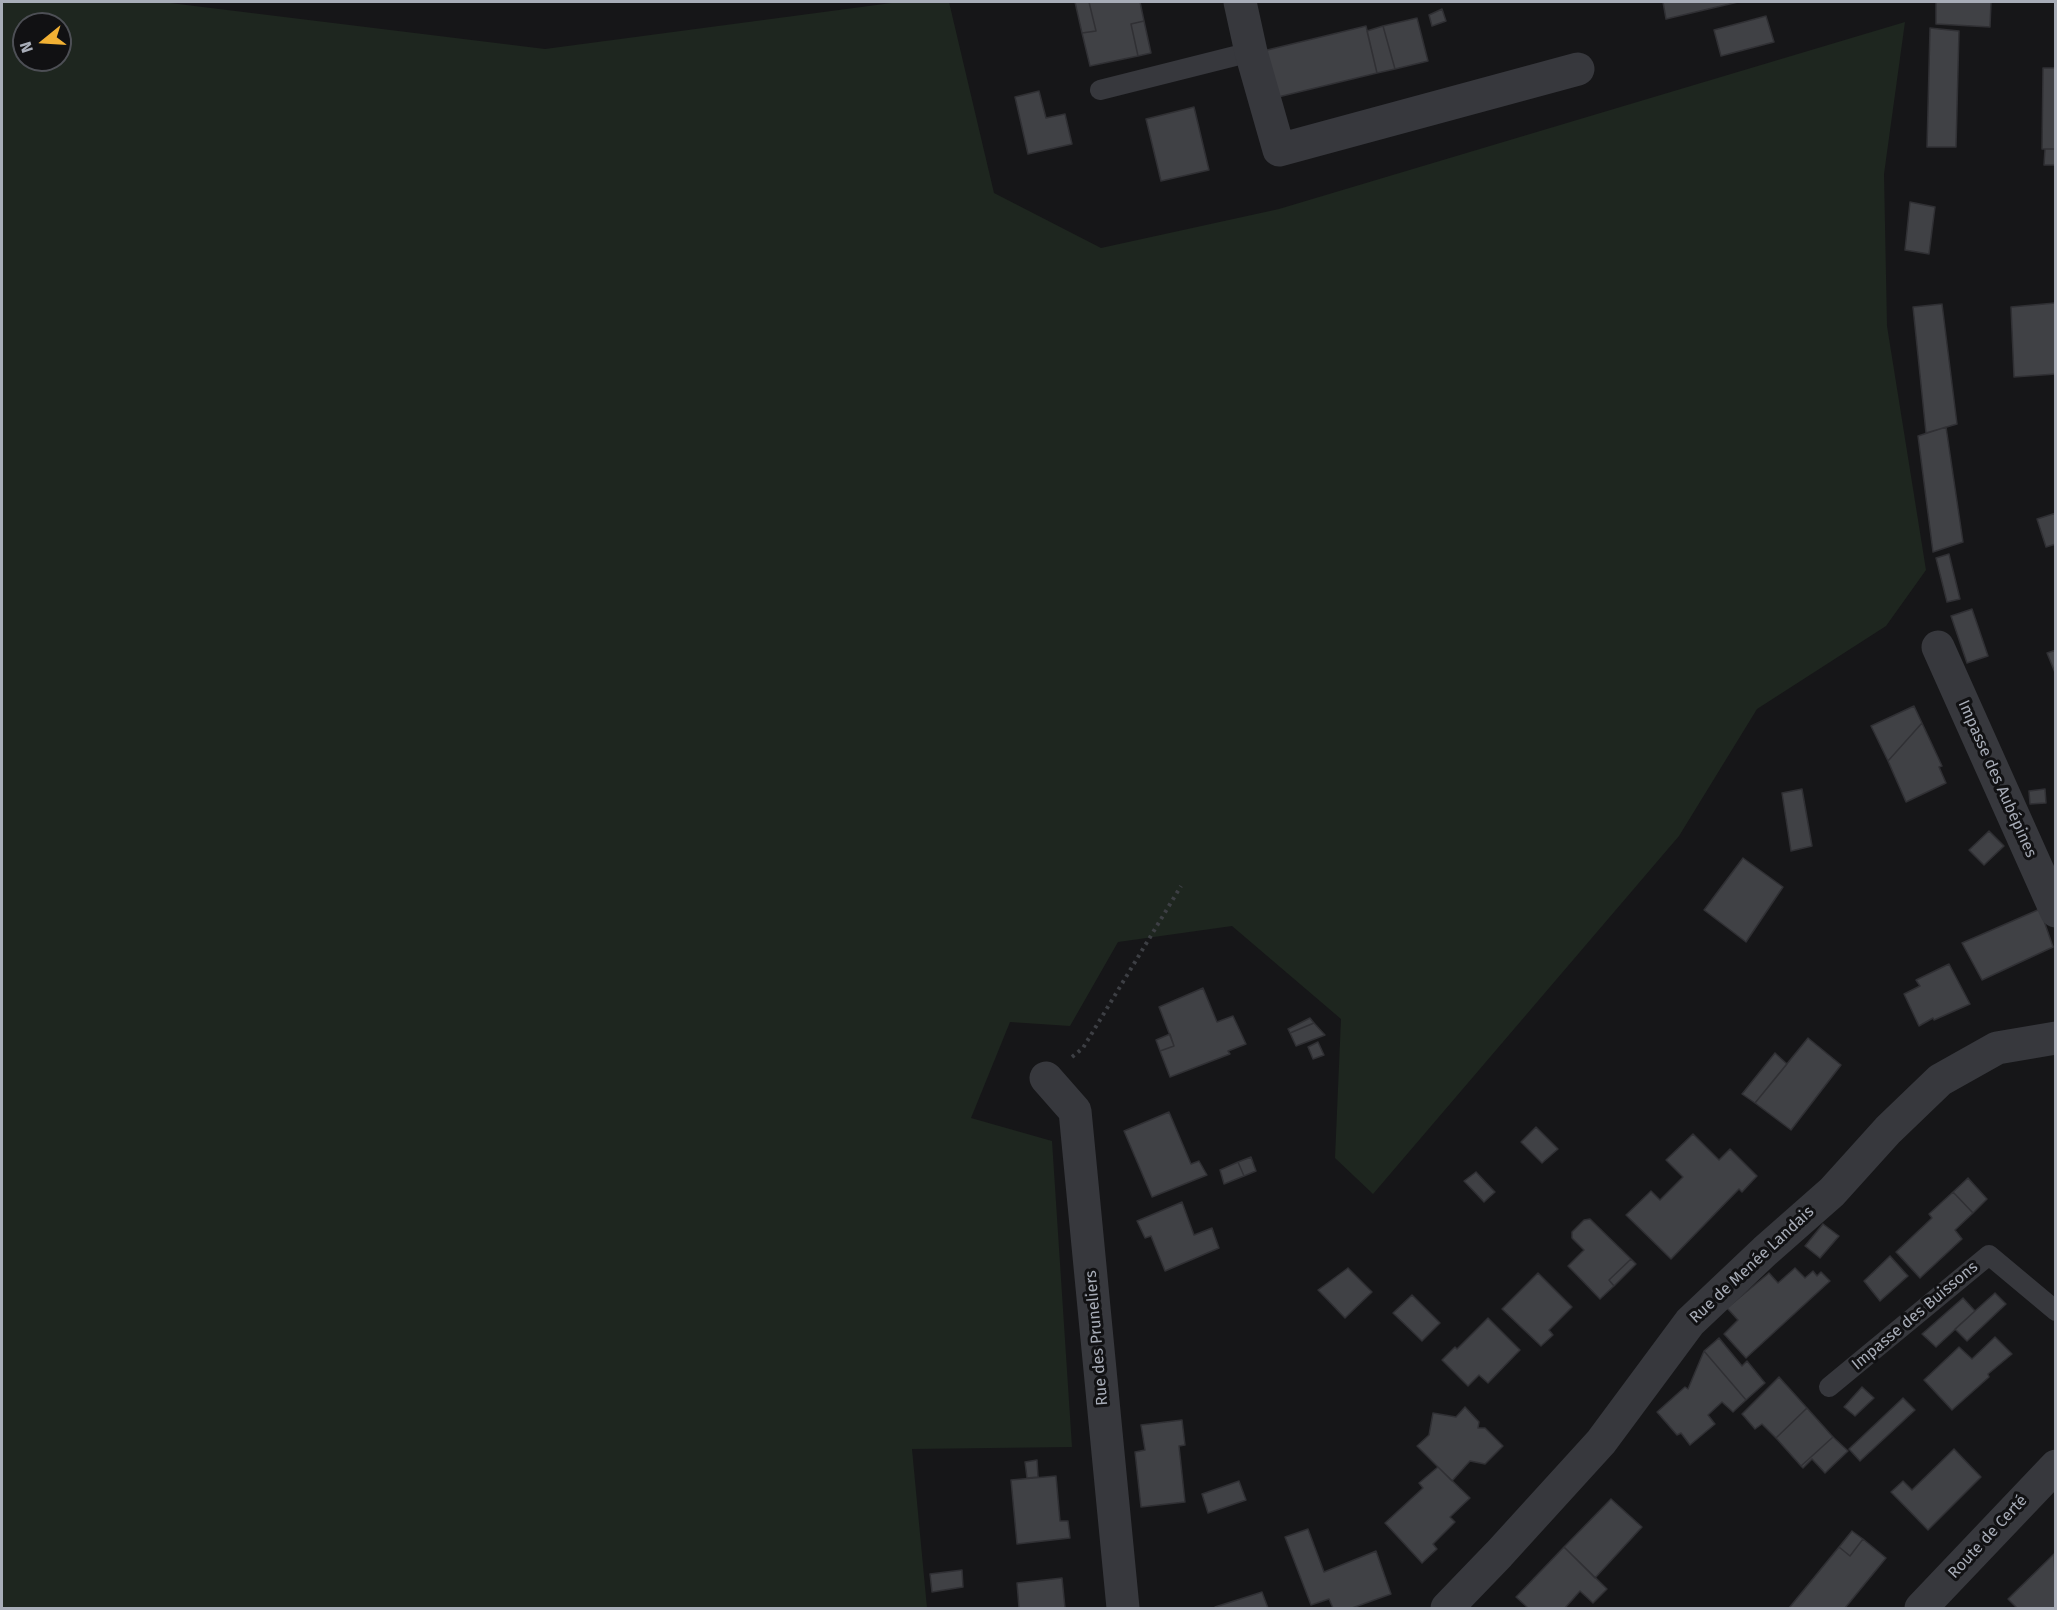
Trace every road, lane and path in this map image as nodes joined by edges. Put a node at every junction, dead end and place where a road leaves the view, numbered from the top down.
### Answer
1 (1240, 2) edge
2 (1251, 52) junction
3 (1578, 69) dead end
4 (1100, 90) dead end
5 (1938, 647) dead end
6 (1180, 886) dead end
7 (2055, 911) edge
8 (2055, 1038) edge
9 (1047, 1078) joint
10 (2055, 1311) edge
11 (1828, 1387) dead end
12 (2055, 1466) edge
13 (1932, 1604) edge
14 (1123, 1608) edge
15 (1447, 1608) edge

1 - 2 street
2 - 3 street
2 - 4 lane
5 - 7 street, Impasse des Aubépines
6 - 9 path
8 - 15 street, Rue de Menée Landais
9 - 14 street, Rue des Pruneliers
10 - 11 lane, Impasse des Buissons
12 - 13 street, Route de Certé

